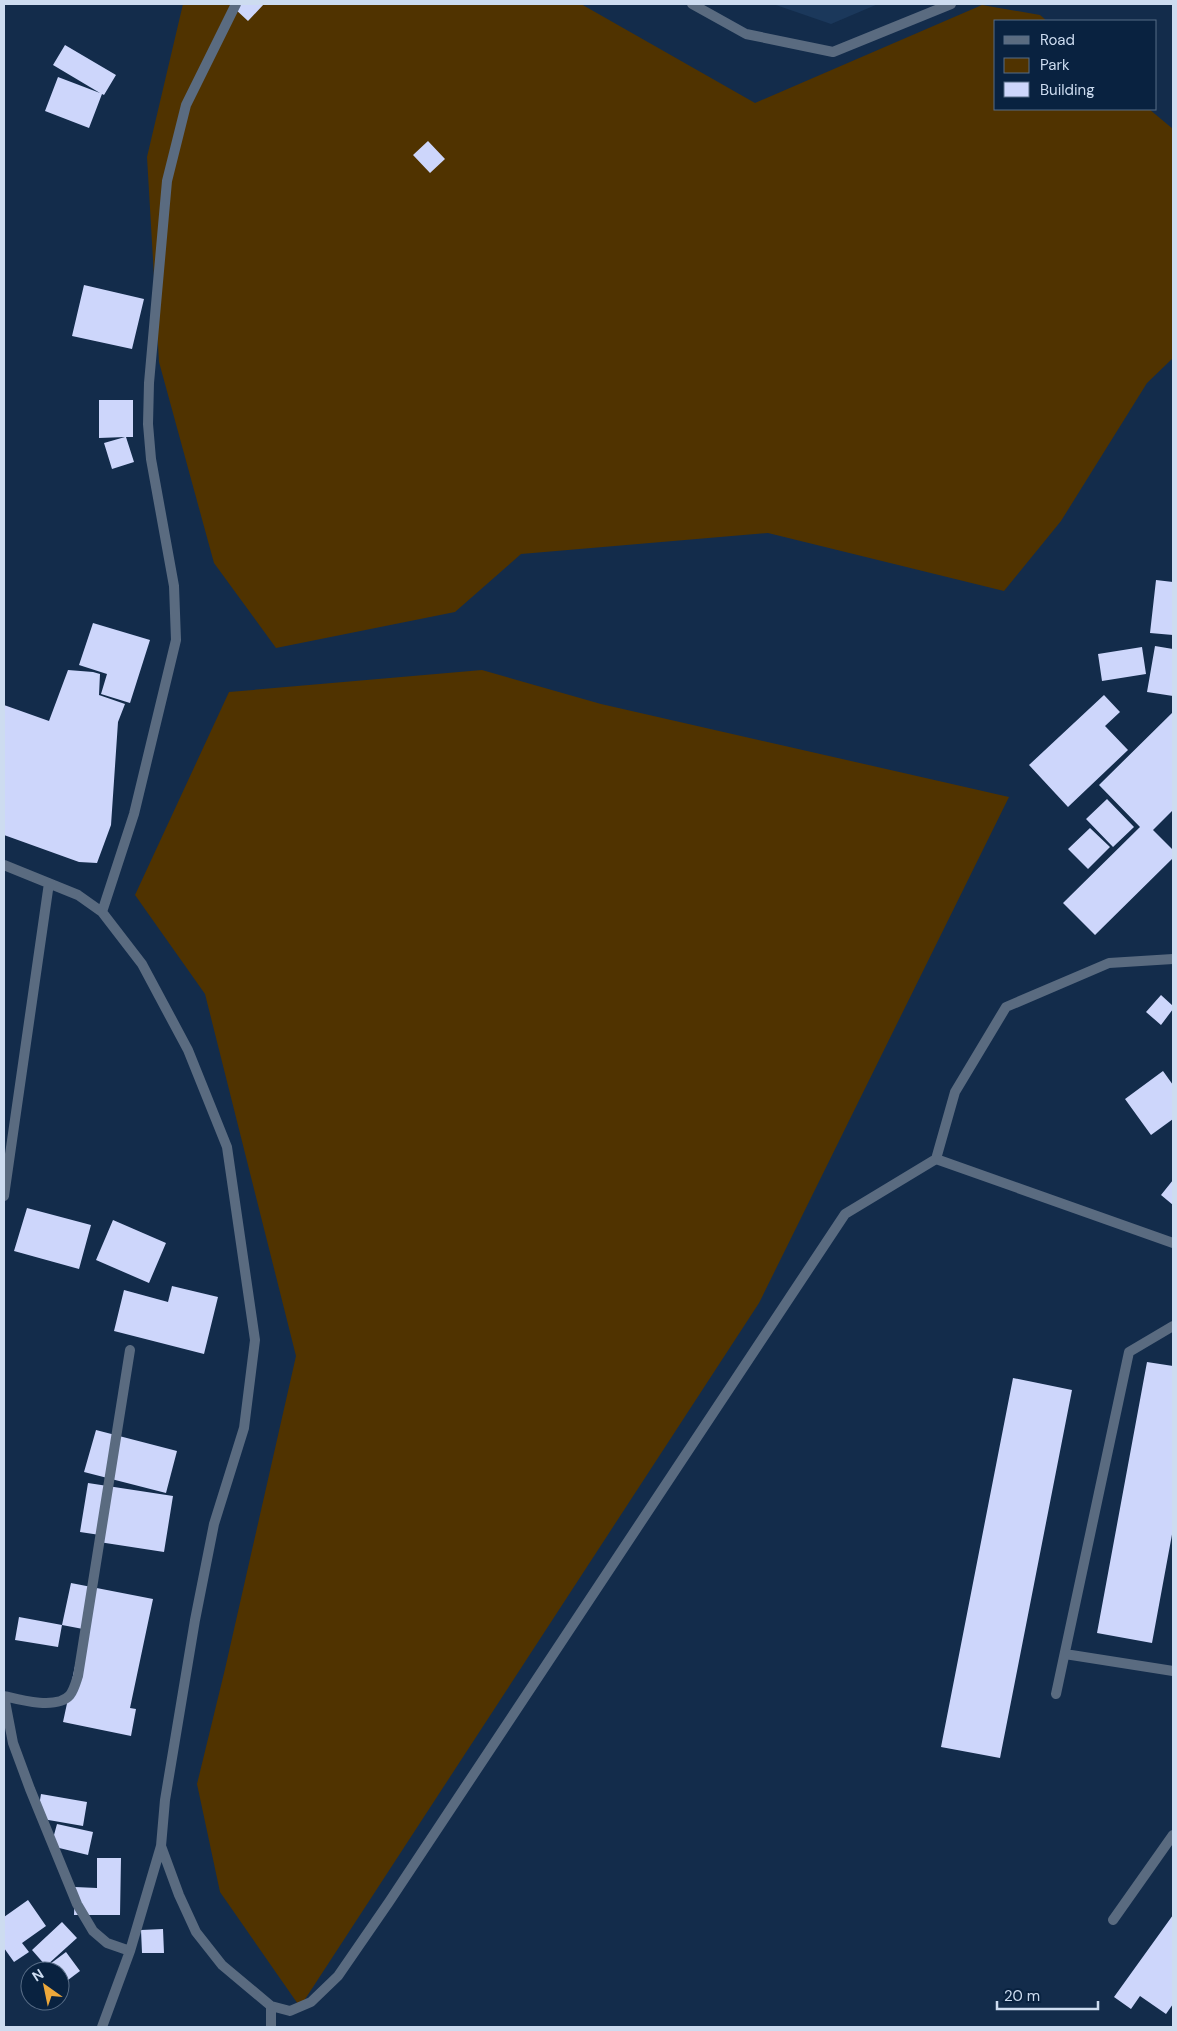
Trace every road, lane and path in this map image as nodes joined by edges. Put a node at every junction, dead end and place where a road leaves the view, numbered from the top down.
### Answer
1 (236, 4) edge
2 (692, 4) edge
3 (950, 4) edge
4 (4, 865) edge
5 (49, 883) junction
6 (102, 912) junction
7 (1173, 959) edge
8 (936, 1159) junction
9 (4, 1196) edge
10 (1173, 1243) edge
11 (1173, 1326) edge
12 (130, 1350) dead end
13 (1065, 1654) junction
14 (1173, 1671) edge
15 (1056, 1694) dead end
16 (4, 1696) edge
17 (1173, 1835) edge
18 (161, 1846) junction
19 (1113, 1920) dead end
20 (130, 1950) junction
21 (271, 2006) junction
22 (102, 2027) edge
23 (271, 2027) edge

1 - 6 street
2 - 3 street
4 - 5 street
5 - 6 street
5 - 9 street
6 - 18 street
7 - 8 street
8 - 10 street
8 - 21 street
11 - 13 street
12 - 16 street
13 - 14 street
13 - 15 street
16 - 20 street
17 - 19 street
18 - 20 street
18 - 21 street
20 - 22 street
21 - 23 street

